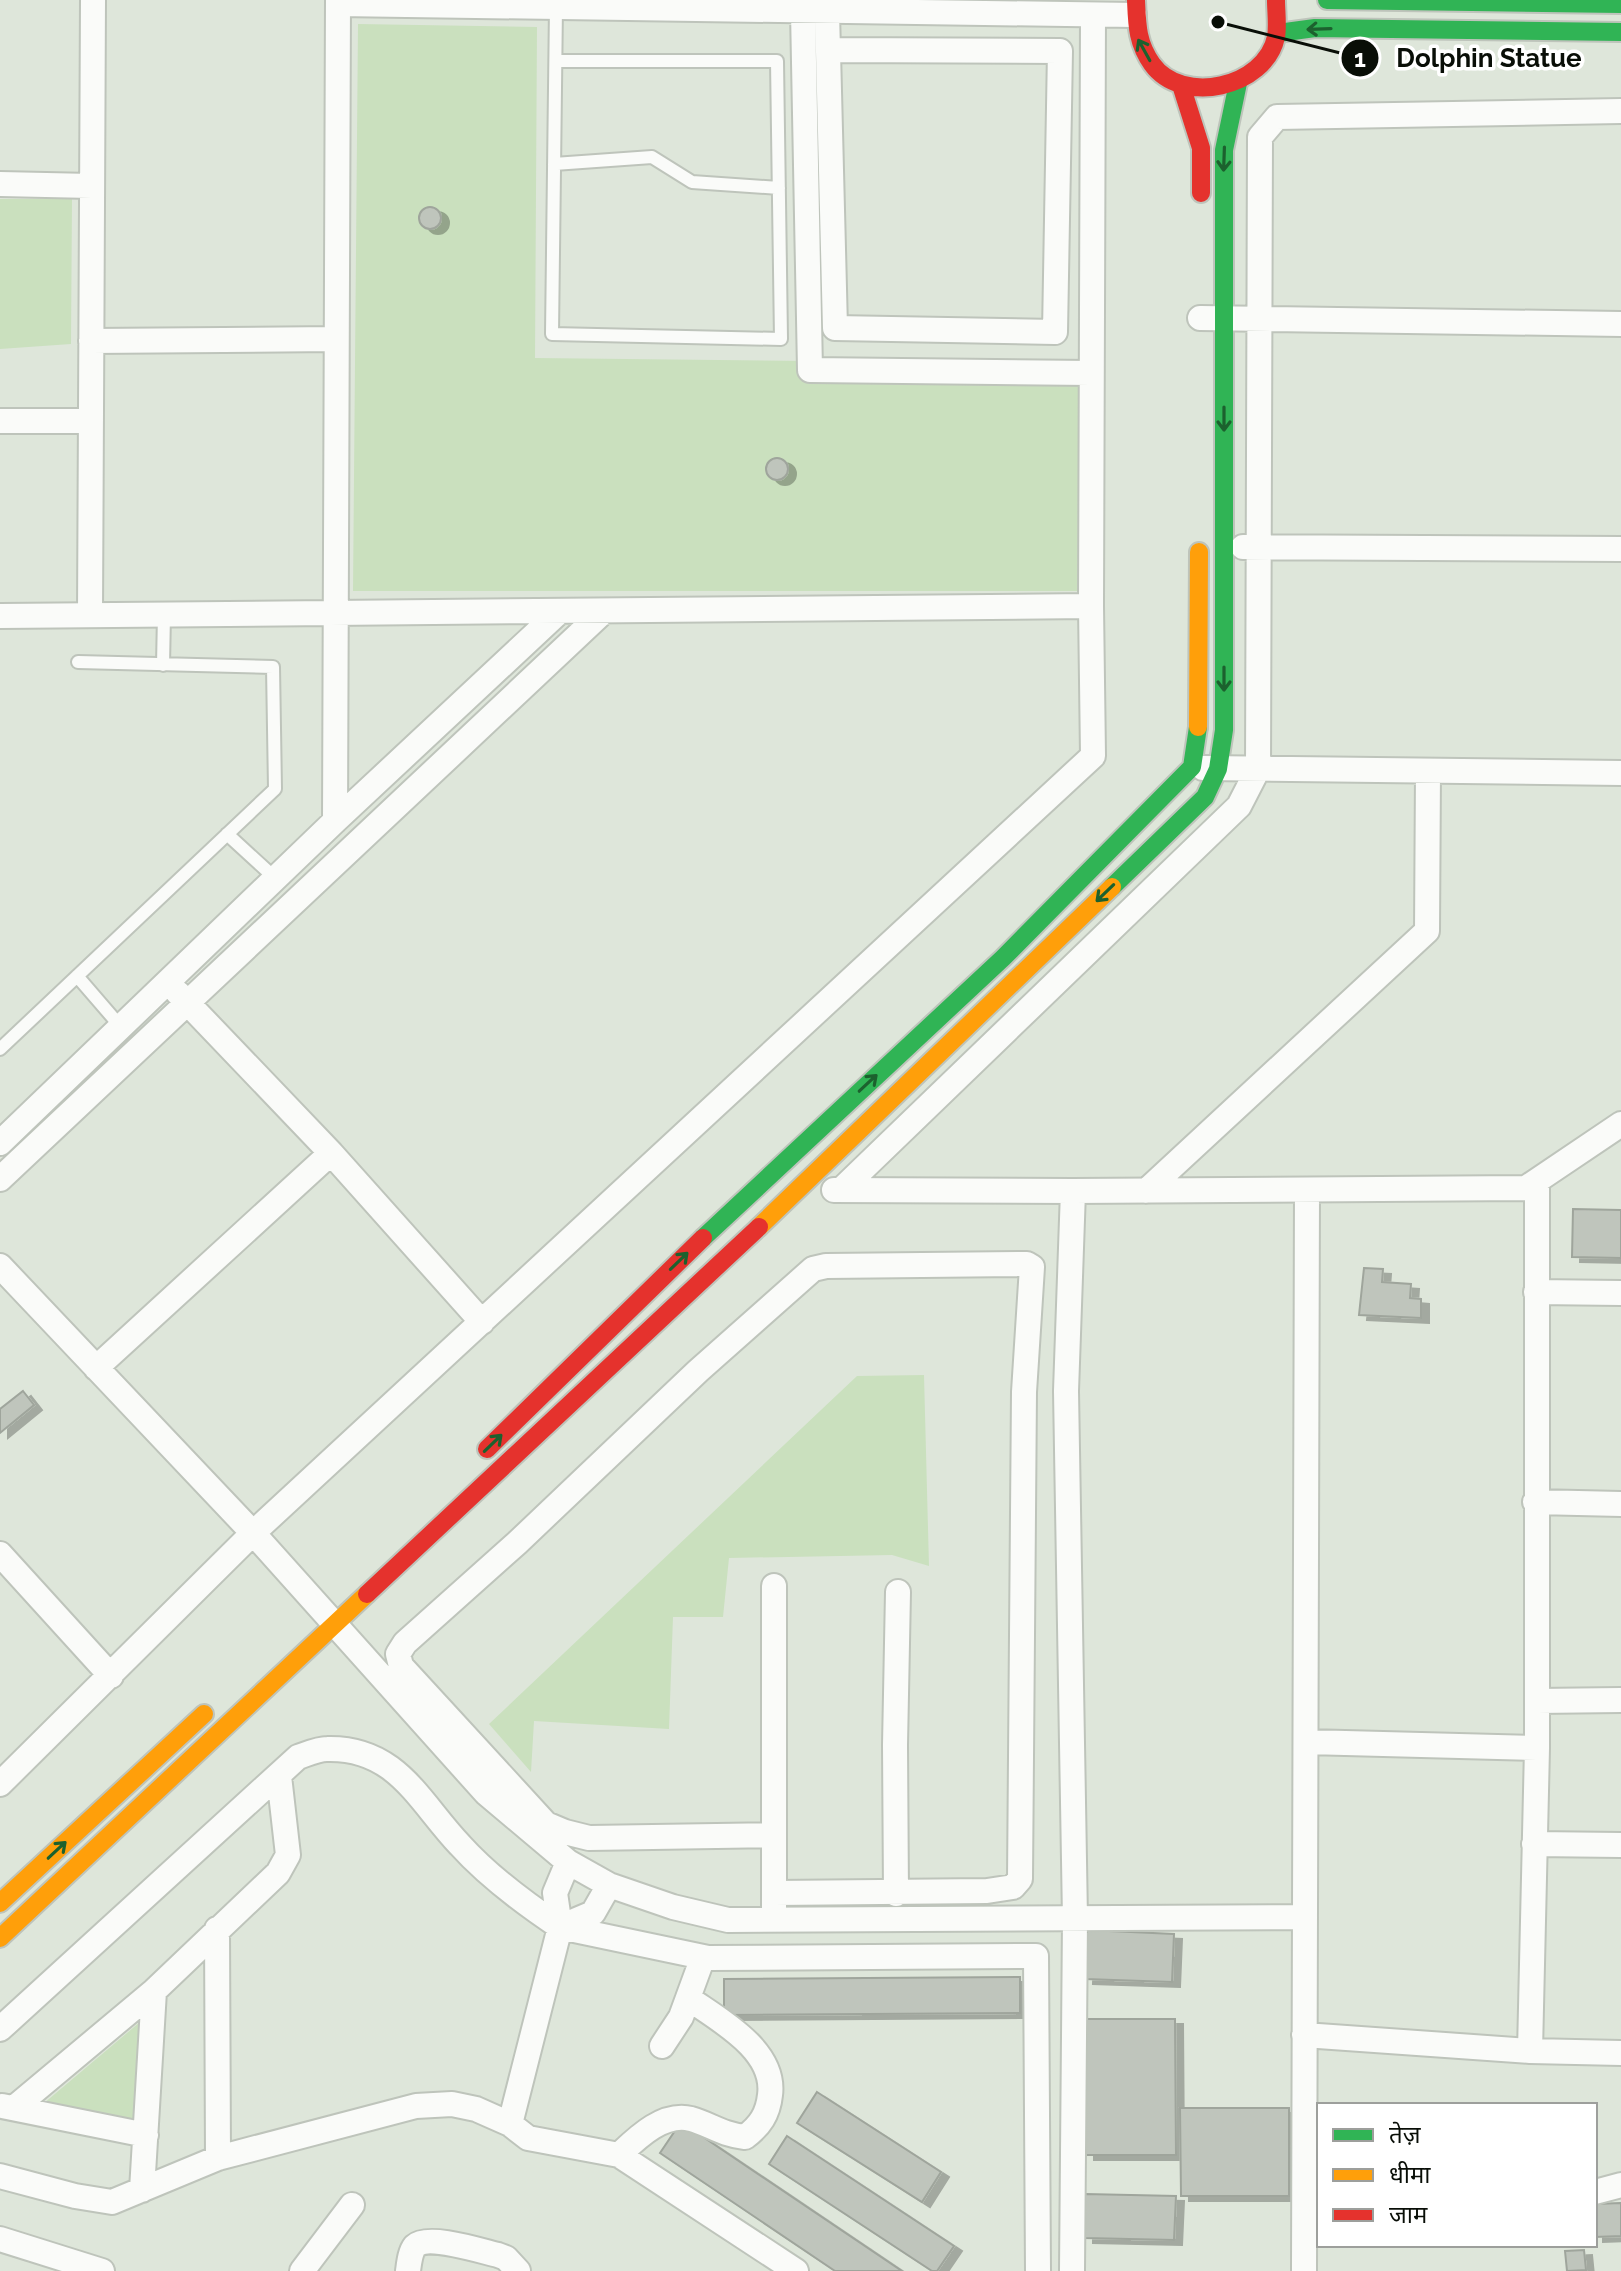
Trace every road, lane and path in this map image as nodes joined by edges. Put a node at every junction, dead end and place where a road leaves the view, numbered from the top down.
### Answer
1 (93, 0) edge
2 (1276, 0) edge
3 (1327, 0) edge
4 (338, 2) edge
5 (1557, 2) edge
6 (702, 3) edge
7 (541, 4) edge
8 (1621, 4) edge
9 (874, 5) edge
10 (1044, 7) edge
11 (1135, 8) edge
12 (815, 11) junction
13 (1093, 15) junction
14 (1621, 32) edge
15 (1278, 33) junction
16 (828, 50) junction
17 (556, 61) junction
18 (1238, 83) junction
19 (1181, 85) junction
20 (1621, 111) edge
21 (554, 164) junction
22 (0, 184) edge
23 (92, 186) junction
24 (779, 188) junction
25 (1200, 210) dead end
26 (1206, 318) junction
27 (1261, 318) junction
28 (1621, 324) edge
29 (835, 328) junction
30 (336, 339) junction
31 (91, 341) junction
32 (838, 371) junction
33 (1091, 373) junction
34 (0, 421) edge
35 (91, 421) junction
36 (1199, 540) dead end
37 (1223, 547) junction
38 (1260, 547) junction
39 (1621, 549) edge
40 (1091, 606) junction
41 (560, 611) junction
42 (604, 611) junction
43 (335, 612) junction
44 (90, 614) junction
45 (164, 614) junction
46 (0, 616) edge
47 (78, 662) dead end
48 (163, 665) junction
49 (1192, 767) junction
50 (1218, 769) junction
51 (1258, 769) junction
52 (1428, 771) junction
53 (1621, 773) edge
54 (335, 821) junction
55 (227, 834) junction
56 (275, 878) junction
57 (77, 976) junction
58 (168, 983) junction
59 (187, 1002) junction
60 (121, 1027) junction
61 (0, 1049) edge
62 (1621, 1124) edge
63 (0, 1143) edge
64 (331, 1153) junction
65 (0, 1179) edge
66 (1537, 1181) junction
67 (752, 1190) junction
68 (799, 1190) junction
69 (841, 1190) junction
70 (1307, 1190) junction
71 (1073, 1191) junction
72 (1146, 1191) junction
73 (0, 1266) edge
74 (1536, 1292) junction
75 (1621, 1293) edge
76 (482, 1322) junction
77 (96, 1368) junction
78 (1066, 1391) junction
79 (1024, 1392) junction
80 (468, 1467) dead end
81 (1535, 1502) junction
82 (1621, 1504) edge
83 (253, 1533) junction
84 (0, 1554) edge
85 (774, 1586) dead end
86 (898, 1592) dead end
87 (325, 1612) junction
88 (111, 1676) junction
89 (219, 1700) dead end
90 (1621, 1700) edge
91 (1537, 1701) junction
92 (1307, 1742) junction
93 (1537, 1748) junction
94 (279, 1776) junction
95 (0, 1784) edge
96 (774, 1835) junction
97 (1534, 1844) junction
98 (1621, 1845) edge
99 (568, 1862) junction
100 (609, 1885) junction
101 (774, 1893) junction
102 (896, 1894) junction
103 (0, 1903) edge
104 (1305, 1917) junction
105 (1075, 1919) junction
106 (774, 1920) junction
107 (560, 1927) junction
108 (217, 1929) junction
109 (0, 1938) edge
110 (703, 1957) junction
111 (154, 1991) junction
112 (688, 1998) junction
113 (0, 2029) edge
114 (1304, 2035) junction
115 (662, 2046) dead end
116 (1530, 2051) junction
117 (1621, 2053) edge
118 (7, 2107) edge
119 (510, 2124) junction
120 (146, 2135) junction
121 (619, 2155) junction
122 (218, 2158) junction
123 (0, 2176) edge
124 (1621, 2185) edge
125 (1311, 2189) edge
126 (142, 2190) junction
127 (1597, 2191) edge
128 (352, 2205) dead end
129 (0, 2239) edge
130 (102, 2271) edge
131 (302, 2271) edge
132 (408, 2271) edge
133 (518, 2271) edge
134 (796, 2271) edge
135 (1038, 2271) edge
136 (1072, 2271) edge
137 (1304, 2271) edge

1 - 23 street
2 - 15 street
3 - 5 street
4 - 7 street
4 - 30 street
5 - 8 street
6 - 7 street
6 - 12 street
7 - 17 lane
9 - 10 street
9 - 12 street
10 - 13 street
11 - 13 street
19 -> 11 street
12 - 16 street
12 - 32 street
13 - 33 street
14 -> 15 street
15 - 18 street
16 - 29 street
16 - 29 street
17 - 21 lane
17 - 24 lane
18 - 19 street
18 -> 26 street
19 - 25 street
20 - 27 street
21 - 24 lane
21 - 24 lane
22 - 23 street
23 - 31 street
26 - 27 street
26 -> 37 street
27 - 28 street
27 - 38 street
29 - 32 street
30 - 31 street
30 - 43 street
31 - 35 street
32 - 33 street
33 - 40 street
34 - 35 street
35 - 44 street
36 - 49 street
37 - 38 street
37 -> 50 street
38 - 39 street
38 - 51 street
40 - 42 street
40 - 76 street
41 - 42 street
41 - 43 street
41 - 54 street
42 - 59 street
43 - 45 street
43 - 54 street
44 - 45 street
44 - 46 street
45 - 48 lane
47 - 48 lane
48 - 55 lane
49 - 50 street
67 -> 49 street
50 - 51 street
50 -> 68 street
51 - 52 street
51 - 69 street
52 - 53 street
52 - 72 street
54 - 56 street
55 - 56 lane
55 - 57 lane
56 - 58 street
57 - 60 lane
57 - 61 lane
58 - 59 street
58 - 60 street
59 - 64 street
59 - 65 street
60 - 63 street
62 - 66 street
64 - 76 street
64 - 77 street
66 - 70 street
66 - 74 street
67 - 68 street
80 -> 67 street
68 - 69 street
68 - 87 street
69 - 71 street
70 - 72 street
70 - 92 street
71 - 72 street
71 - 78 street
73 - 77 street
74 - 75 street
74 - 81 street
76 - 83 street
77 - 83 street
78 - 79 street
78 - 105 street
79 - 96 street
79 - 102 street
81 - 82 street
81 - 91 street
83 - 87 street
83 - 88 street
84 - 88 street
85 - 96 street
86 - 102 street
87 - 99 street
87 - 109 street
88 - 95 street
103 -> 89 street
90 - 91 street
91 - 93 street
92 - 93 street
92 - 104 street
93 - 97 street
94 - 107 street
94 - 108 street
94 - 113 street
96 - 101 street
97 - 98 street
97 - 116 street
99 - 100 street
99 - 107 street
100 - 106 street
100 - 107 street
101 - 102 street
101 - 106 street
104 - 105 street
104 - 114 street
105 - 106 street
105 - 136 street
107 - 110 street
107 - 119 street
108 - 111 street
108 - 122 street
110 - 112 street
110 - 135 street
111 - 118 street
111 - 120 street
112 - 115 street
112 - 121 street
114 - 116 street
114 - 125 street
116 - 117 street
118 - 120 street
119 - 121 street
119 - 122 street
120 - 126 street
121 - 134 street
122 - 126 street
123 - 126 street
124 - 127 street
125 - 137 street
128 - 131 street
129 - 130 street
132 - 133 street

